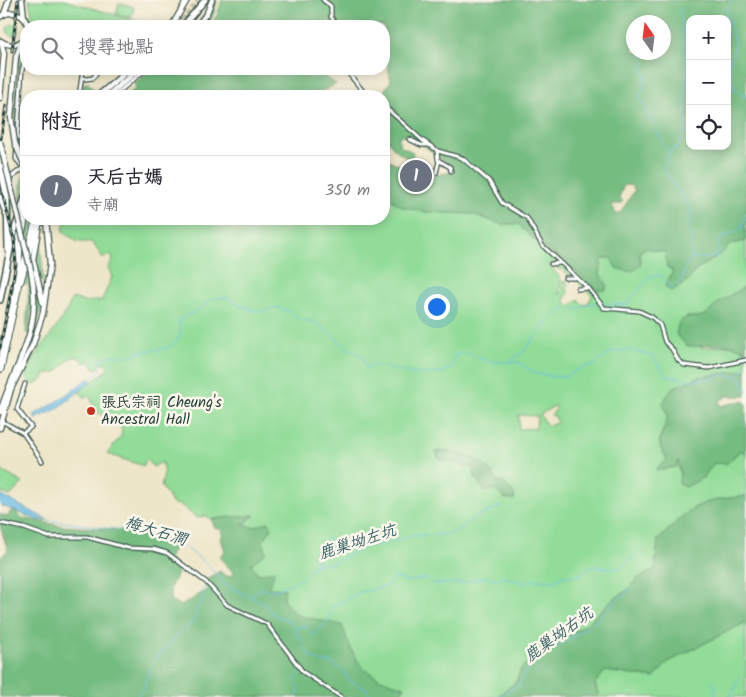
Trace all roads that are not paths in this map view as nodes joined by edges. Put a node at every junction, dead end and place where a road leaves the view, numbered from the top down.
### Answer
1 (9, 0) edge
2 (22, 0) edge
3 (187, 0) edge
4 (206, 0) edge
5 (212, 0) edge
6 (323, 0) edge
7 (2, 16) edge
8 (24, 18) joint
9 (175, 20) edge
10 (189, 20) edge
11 (202, 20) edge
12 (333, 20) edge
13 (0, 41) edge
14 (20, 41) edge
15 (20, 49) edge
16 (0, 56) edge
17 (3, 64) junction
18 (22, 75) edge
19 (95, 75) edge
20 (123, 75) edge
21 (132, 75) edge
22 (139, 75) edge
23 (350, 75) edge
24 (82, 77) joint
25 (21, 90) edge
26 (80, 90) edge
27 (105, 90) edge
28 (114, 90) edge
29 (121, 90) edge
30 (362, 90) edge
31 (0, 98) edge
32 (20, 100) edge
33 (390, 112) edge
34 (409, 140) dead end
35 (0, 142) edge
36 (428, 145) junction
37 (437, 151) junction
38 (20, 153) edge
39 (439, 160) junction
40 (20, 164) edge
41 (0, 166) edge
42 (20, 170) edge
43 (451, 171) dead end
44 (436, 172) dead end
45 (1, 184) edge
46 (3, 198) edge
47 (20, 215) edge
48 (23, 225) edge
49 (35, 225) edge
50 (39, 225) edge
51 (47, 225) edge
52 (35, 240) junction
53 (28, 252) junction
54 (8, 258) junction
55 (561, 263) junction
56 (551, 264) dead end
57 (565, 278) dead end
58 (576, 278) junction
59 (589, 288) junction
60 (578, 289) dead end
61 (17, 290) junction
62 (0, 300) edge
63 (43, 311) junction
64 (24, 356) junction
65 (746, 360) edge
66 (0, 369) edge
67 (25, 384) dead end
68 (0, 412) edge
69 (1, 421) edge
70 (0, 428) edge
71 (23, 433) junction
72 (42, 460) dead end
73 (0, 523) edge
74 (341, 697) edge

1 - 7 main road
2 - 8 main road
3 - 9 main road
4 - 10 main road
5 - 11 main road
6 - 12 street
7 - 8 main road
13 - 14 main road
13 - 17 main road
15 - 38 main road, bridge
16 - 17 main road
17 - 31 main road
18 - 25 street
19 - 24 street
20 - 27 main road
21 - 28 main road
22 - 29 street
23 - 30 street
24 - 26 street
32 - 40 street
33 - 36 street
34 - 36 street
35 - 64 main road, bridge
36 - 37 street
37 - 39 street
37 - 55 street
39 - 43 street
39 - 44 street
41 - 46 main road, bridge
42 - 45 street
46 - 54 main road
47 - 54 main road
48 - 61 highway
49 - 53 highway
50 - 52 main road
51 - 63 main road
52 - 53 highway
52 - 63 main road
53 - 61 highway
54 - 62 main road
55 - 56 street
55 - 58 street
57 - 58 street
58 - 59 street
59 - 60 street
59 - 65 street
61 - 66 highway
63 - 64 main road
64 - 68 main road
64 - 69 main road
67 - 71 street
69 - 70 main road
69 - 71 street
71 - 72 street
73 - 74 street

